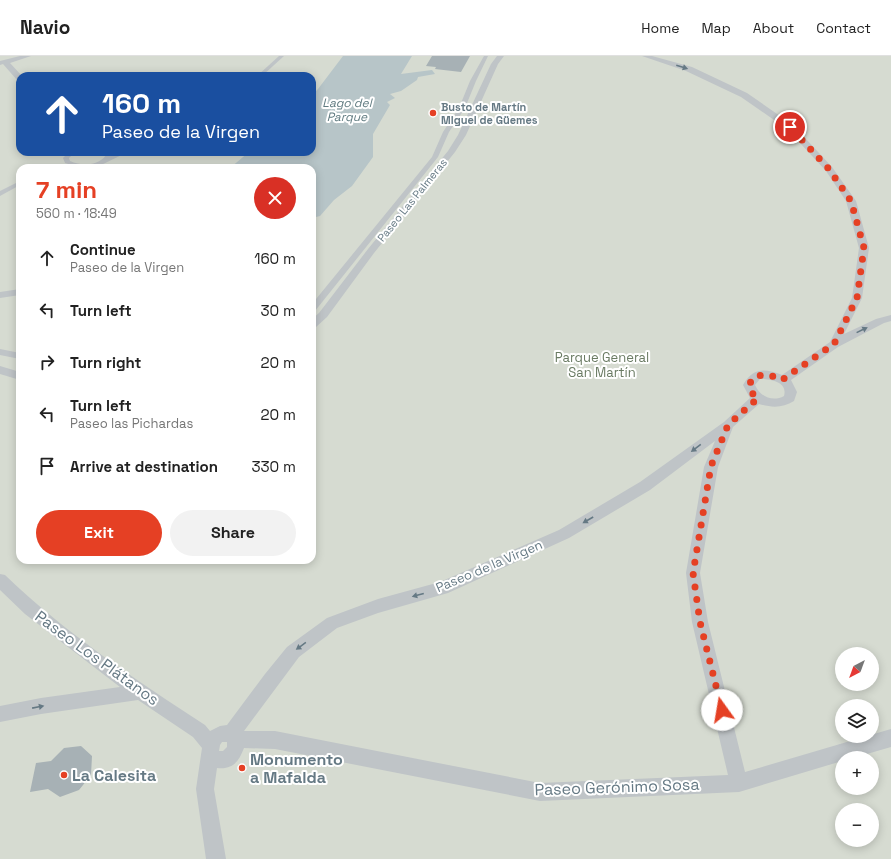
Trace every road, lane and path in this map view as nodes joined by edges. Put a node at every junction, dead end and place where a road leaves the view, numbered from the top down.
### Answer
1 (28, 56) edge
2 (282, 56) edge
3 (486, 56) edge
4 (501, 56) edge
5 (645, 56) edge
6 (3, 62) edge
7 (263, 72) edge
8 (16, 74) edge
9 (68, 156) edge
10 (109, 156) edge
11 (115, 156) edge
12 (107, 159) junction
13 (72, 164) edge
14 (95, 164) edge
15 (16, 185) edge
16 (0, 194) edge
17 (16, 293) edge
18 (0, 295) edge
19 (316, 304) edge
20 (891, 318) edge
21 (316, 321) edge
22 (834, 344) junction
23 (0, 352) edge
24 (16, 355) edge
25 (0, 370) edge
26 (16, 375) edge
27 (782, 380) junction
28 (758, 398) junction
29 (728, 425) junction
30 (0, 580) edge
31 (140, 692) junction
32 (0, 714) edge
33 (891, 738) edge
34 (224, 745) junction
35 (739, 783) junction
36 (216, 859) edge

1 - 6 street
2 - 7 street
3 - 19 street
4 - 21 street, Paseo Las Palmeras
5 -> 22 street
6 - 8 street
9 - 13 street
10 - 12 street
11 - 12 street
12 - 14 street
15 - 16 street
17 - 18 street
22 -> 20 street
22 - 27 street
23 - 24 street
25 - 26 street
27 - 28 street
27 - 28 street
28 - 29 street, Paseo de la Virgen
29 -> 34 street, Paseo de la Virgen
29 - 35 street
30 - 31 street, Paseo Los Plátanos
32 -> 31 street
31 - 34 street, Paseo Los Plátanos
33 - 35 street, Paseo Gerónimo Sosa
34 - 35 street, Paseo Gerónimo Sosa
34 - 36 street, Paseo de la Virgen

